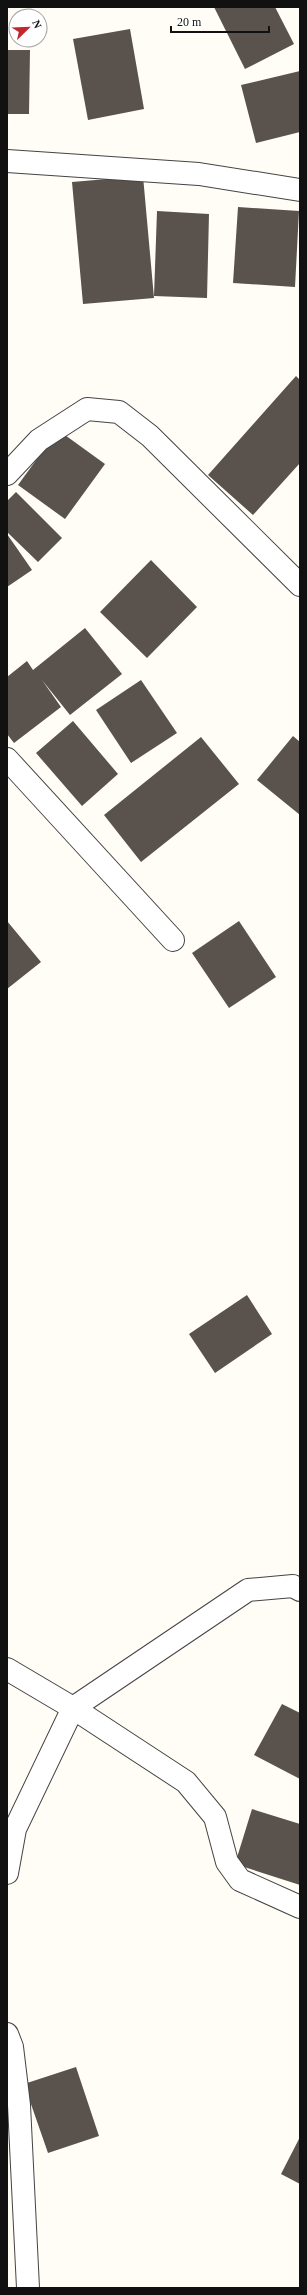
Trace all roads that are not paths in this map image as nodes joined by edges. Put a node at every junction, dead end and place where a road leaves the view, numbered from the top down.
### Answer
1 (7, 161) edge
2 (300, 190) edge
3 (7, 474) edge
4 (300, 585) edge
5 (7, 760) edge
6 (173, 940) dead end
7 (300, 1590) edge
8 (7, 1669) edge
9 (72, 1708) junction
10 (7, 1873) edge
11 (300, 1907) edge
12 (7, 2034) edge
13 (28, 2288) edge

1 - 2 street
3 - 4 street
5 - 6 street
7 - 9 street
8 - 9 street
9 - 10 street
9 - 11 street
12 - 13 street

